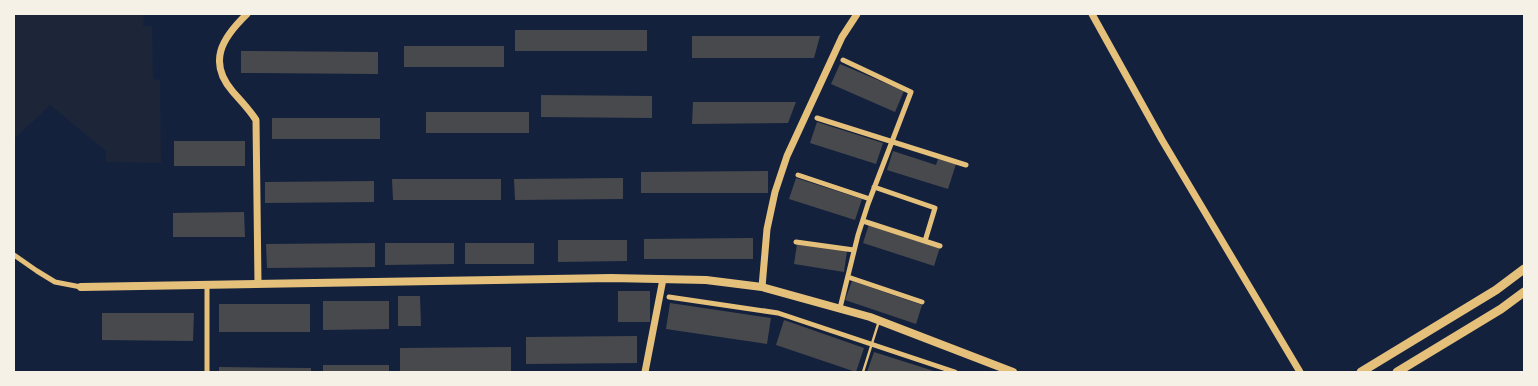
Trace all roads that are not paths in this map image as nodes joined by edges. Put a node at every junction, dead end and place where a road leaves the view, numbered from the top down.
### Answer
1 (247, 14) edge
2 (857, 14) edge
3 (1092, 14) edge
4 (843, 60) dead end
5 (817, 118) dead end
6 (891, 141) junction
7 (966, 165) dead end
8 (798, 175) dead end
9 (874, 187) junction
10 (870, 199) junction
11 (863, 221) junction
12 (925, 241) junction
13 (796, 242) dead end
14 (940, 246) dead end
15 (854, 250) junction
16 (14, 254) edge
17 (1524, 268) edge
18 (848, 277) junction
19 (663, 279) junction
20 (258, 284) junction
21 (207, 285) junction
22 (762, 287) junction
23 (81, 288) joint
24 (1524, 292) edge
25 (669, 298) dead end
26 (922, 302) dead end
27 (840, 308) junction
28 (880, 320) junction
29 (872, 344) junction
30 (207, 372) edge
31 (645, 372) edge
32 (863, 372) edge
33 (955, 372) edge
34 (1013, 372) edge
35 (1300, 372) edge
36 (1361, 372) edge
37 (1397, 372) edge

1 - 20 street
2 - 22 street
3 - 35 street
4 - 6 street
5 - 6 street
6 - 7 street
6 - 9 street
8 - 10 street
9 - 10 street
9 - 12 street
10 - 11 street
11 - 12 street
11 - 15 street
12 - 14 street
13 - 15 street
15 - 18 street
16 - 23 street
17 - 36 main road
18 - 26 street
18 - 27 street
19 - 20 main road
19 - 22 main road
19 - 31 street
20 - 21 main road
21 - 23 main road
21 - 30 street
22 - 27 main road
24 - 37 main road
25 - 29 street
27 - 28 main road
28 - 29 lane
28 - 34 main road
29 - 32 lane
29 - 33 street

